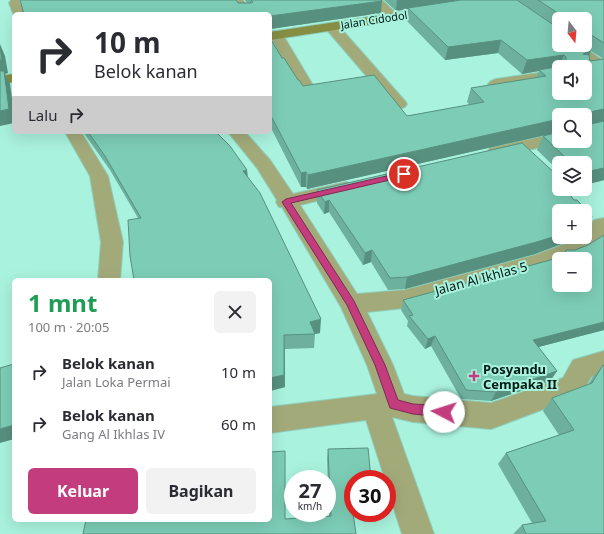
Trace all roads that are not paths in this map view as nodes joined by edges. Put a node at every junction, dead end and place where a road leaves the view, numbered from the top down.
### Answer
1 (237, 0) edge
2 (375, 0) edge
3 (448, 9) edge
4 (245, 12) edge
5 (394, 17) junction
6 (332, 27) junction
7 (273, 36) edge
8 (581, 52) edge
9 (592, 68) edge
10 (552, 75) edge
11 (12, 78) edge
12 (0, 80) edge
13 (496, 84) edge
14 (309, 92) edge
15 (399, 104) edge
16 (74, 134) edge
17 (238, 134) edge
18 (552, 139) edge
19 (521, 146) junction
20 (483, 155) edge
21 (537, 162) edge
22 (362, 184) edge
23 (286, 202) junction
24 (597, 232) edge
25 (109, 278) edge
26 (351, 304) junction
27 (604, 362) edge
28 (394, 406) junction
29 (272, 420) edge
30 (418, 534) edge

1 - 4 street
2 - 5 street
3 - 5 street, Jalan Cidodol
5 - 6 street, Jalan Cidodol
6 - 7 street, Jalan Cidodol
6 - 15 street
7 - 14 street
8 - 9 street
10 - 13 street
11 - 12 street
16 - 25 street
17 - 23 street
18 - 19 street
19 - 20 street
19 - 21 street
22 - 23 street
23 - 26 street
24 - 26 street, Jalan Al Ikhlas 5
26 - 28 street
27 - 28 street
28 - 29 street
28 - 30 street

